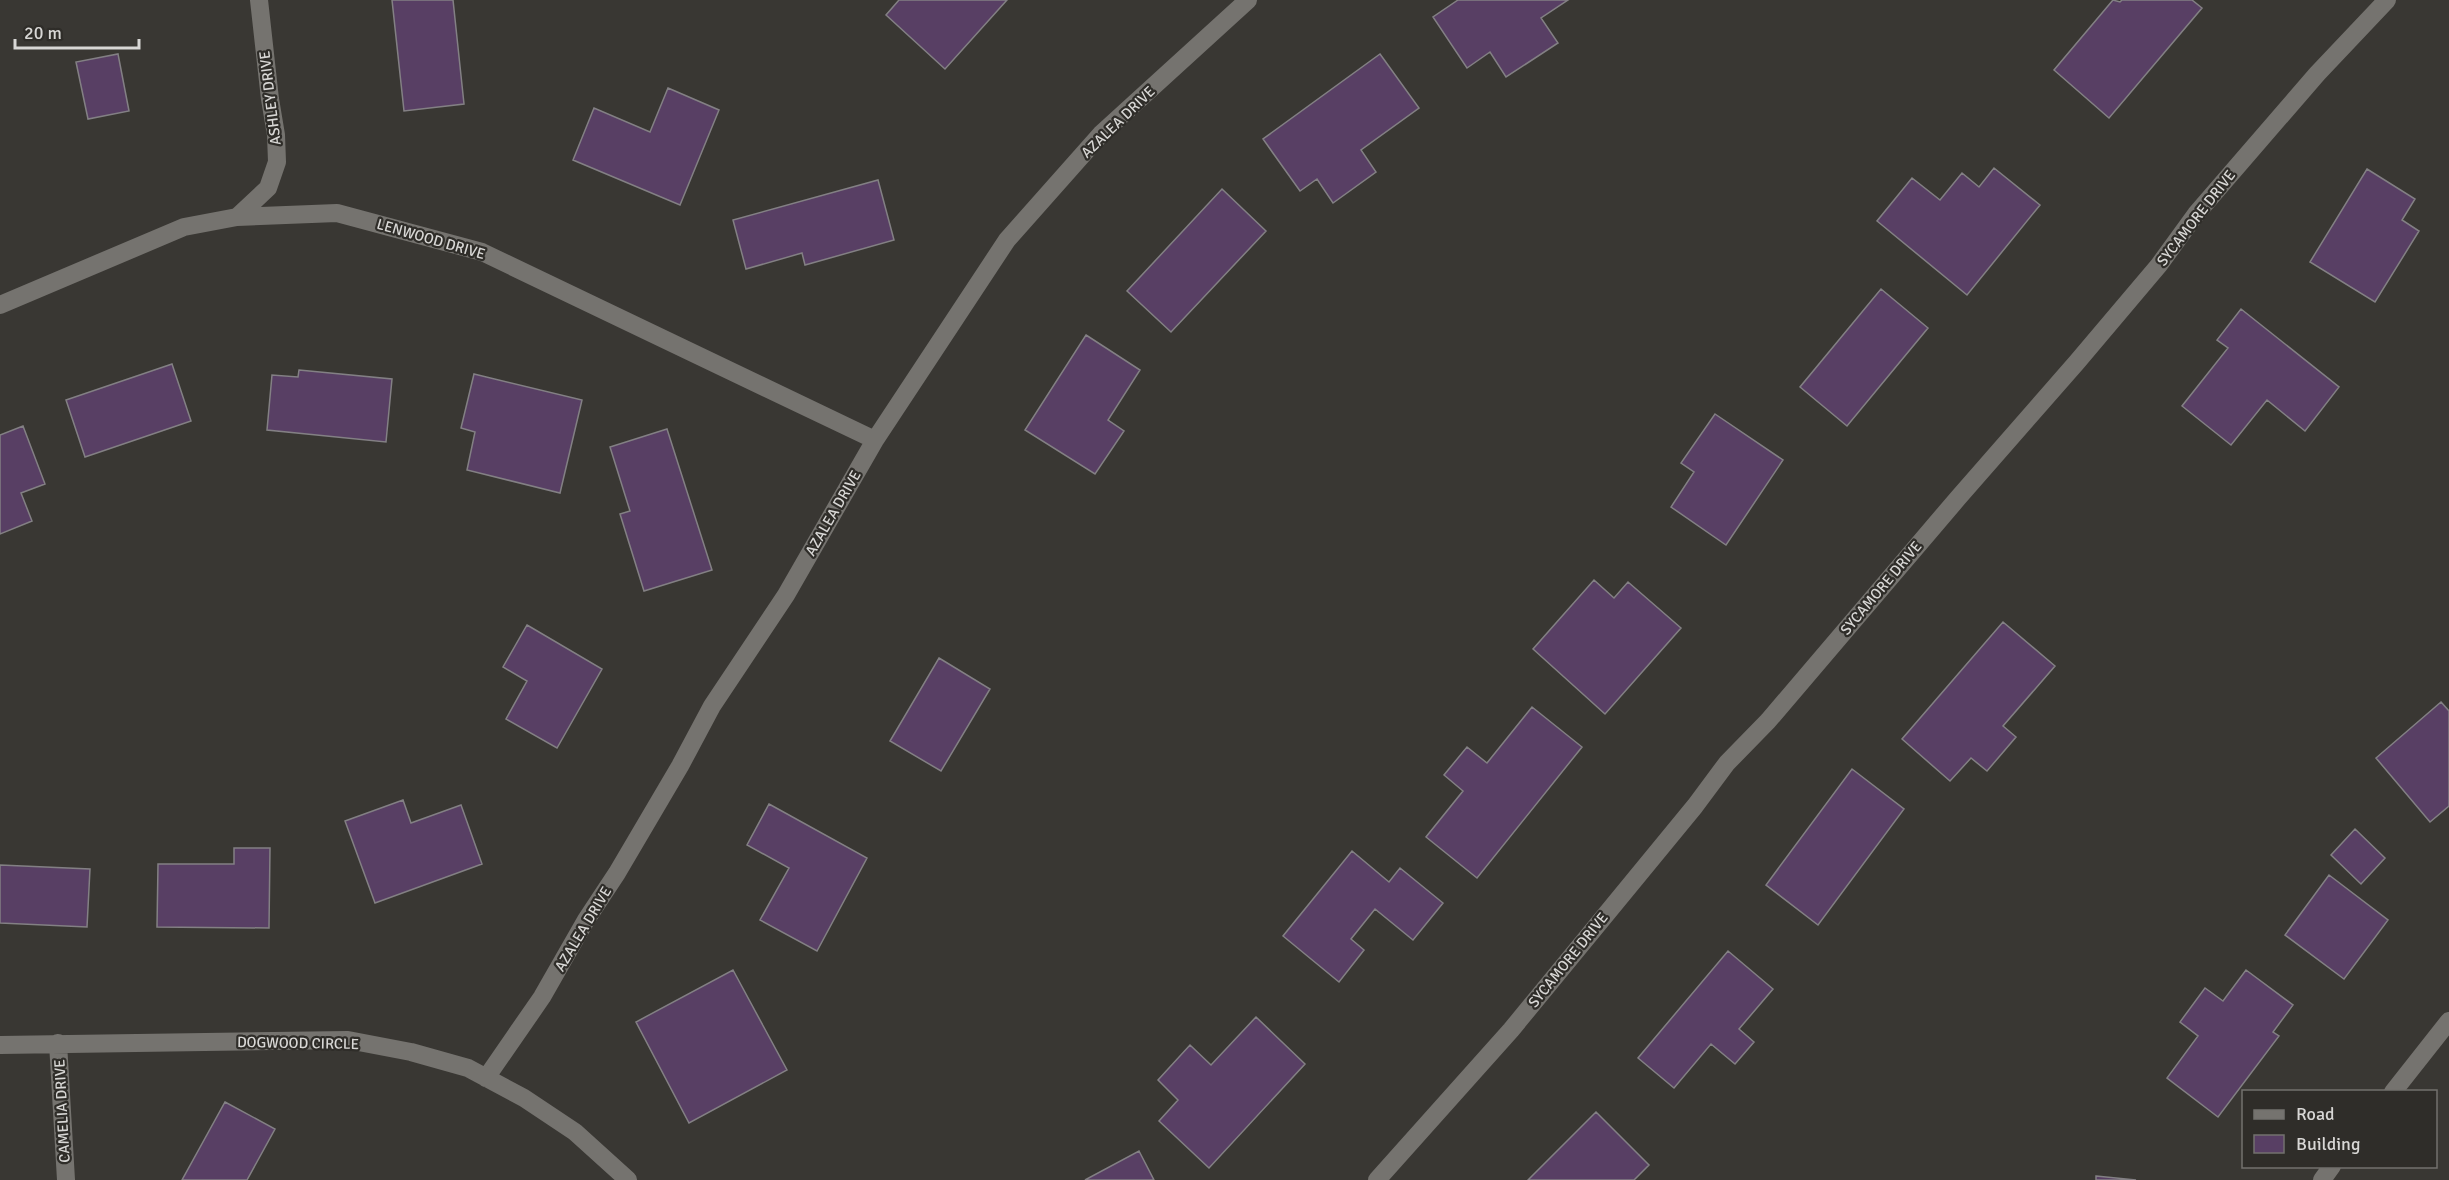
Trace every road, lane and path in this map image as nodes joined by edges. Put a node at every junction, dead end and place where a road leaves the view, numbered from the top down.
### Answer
1 (258, 0) edge
2 (1248, 0) edge
3 (2387, 0) edge
4 (237, 217) junction
5 (0, 305) edge
6 (875, 440) junction
7 (2449, 1021) edge
8 (58, 1042) junction
9 (0, 1045) edge
10 (486, 1078) junction
11 (2395, 1090) edge
12 (2331, 1168) edge
13 (66, 1180) edge
14 (628, 1180) edge
15 (1377, 1180) edge
16 (2322, 1180) edge

1 - 4 street, ASHLEY DRIVE
2 - 6 street, AZALEA DRIVE
3 - 15 street, SYCAMORE DRIVE
4 - 5 street, LENWOOD DRIVE
4 - 6 street, LENWOOD DRIVE
6 - 10 street, AZALEA DRIVE
7 - 11 street
8 - 9 street, DOGWOOD CIRCLE
8 - 10 street, DOGWOOD CIRCLE
8 - 13 street, CAMELIA DRIVE
10 - 14 street, DOGWOOD CIRCLE
12 - 16 street

